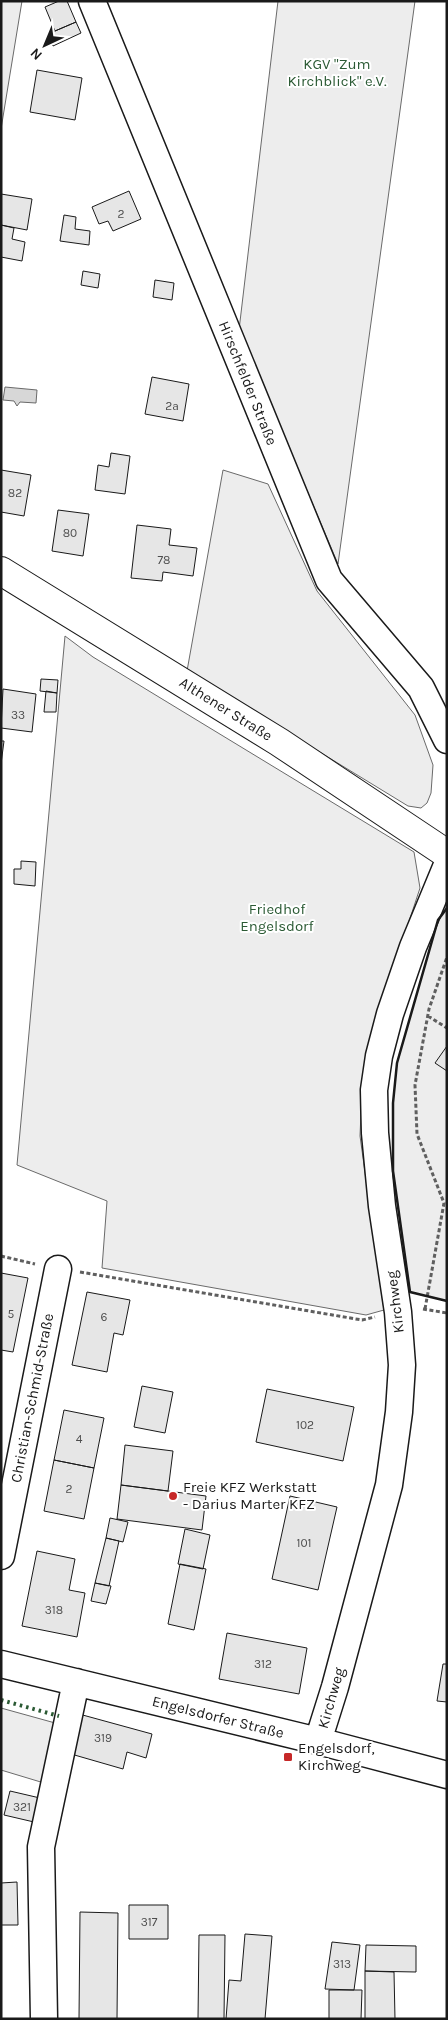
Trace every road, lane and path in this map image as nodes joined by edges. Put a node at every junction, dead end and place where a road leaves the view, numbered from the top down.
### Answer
1 (92, 1) edge
2 (1, 571) edge
3 (447, 740) edge
4 (447, 854) edge
5 (447, 865) edge
6 (447, 957) edge
7 (428, 1016) junction
8 (447, 1028) edge
9 (447, 1199) edge
10 (444, 1203) junction
11 (1, 1256) edge
12 (58, 1268) junction
13 (424, 1309) junction
14 (398, 1312) junction
15 (447, 1313) edge
16 (1, 1556) edge
17 (1, 1664) edge
18 (76, 1682) junction
19 (318, 1741) junction
20 (447, 1775) edge
21 (44, 2019) edge

1 - 3 street, Hirschfelder Straße
2 - 4 main road, Althener Straße
5 - 14 street, Kirchweg
6 - 7 path
7 - 8 path
7 - 10 path
9 - 10 path
10 - 13 path
11 - 12 path
12 - 14 path
12 - 16 street, Christian-Schmid-Straße
13 - 14 path
13 - 15 path
14 - 19 street, Kirchweg
17 - 18 street, Engelsdorfer Straße
18 - 19 street, Engelsdorfer Straße
18 - 21 street
19 - 20 street, Engelsdorfer Straße

